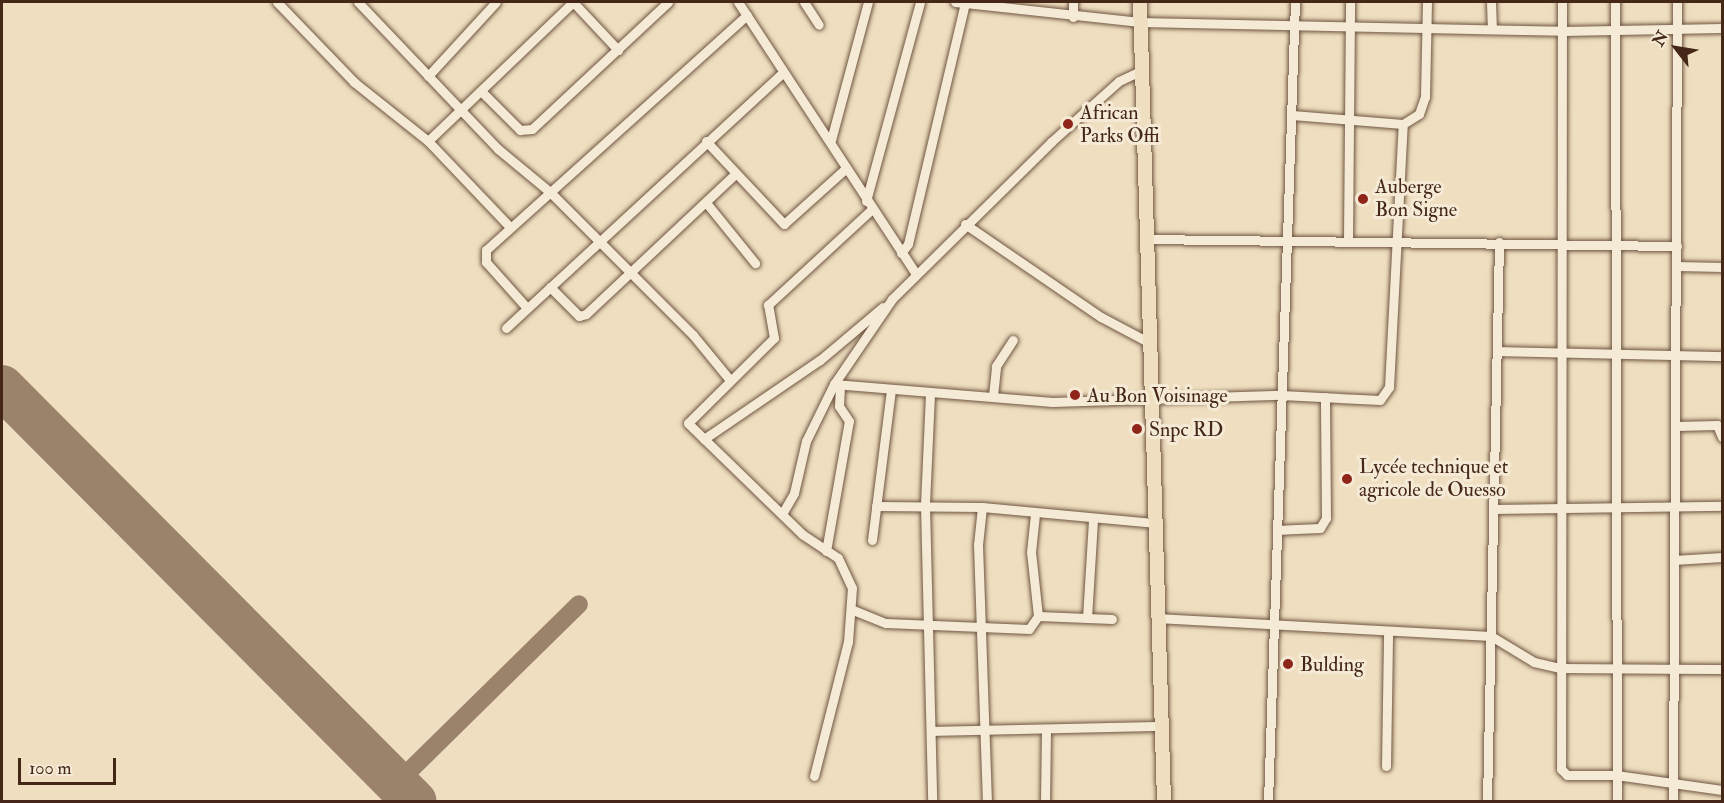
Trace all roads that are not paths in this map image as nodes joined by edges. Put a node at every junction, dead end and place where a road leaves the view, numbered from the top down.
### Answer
1 (358, 2) edge
2 (496, 2) edge
3 (573, 2) edge
4 (668, 2) edge
5 (738, 2) edge
6 (804, 2) edge
7 (868, 2) edge
8 (920, 2) edge
9 (960, 2) edge
10 (1073, 2) edge
11 (1140, 2) edge
12 (1295, 2) edge
13 (1350, 2) edge
14 (1426, 2) edge
15 (1491, 2) edge
16 (1562, 2) edge
17 (1614, 2) edge
18 (1677, 2) edge
19 (283, 4) edge
20 (1011, 4) edge
21 (747, 15) junction
22 (1073, 17) junction
23 (1140, 22) junction
24 (1295, 23) junction
25 (819, 25) dead end
26 (1350, 26) junction
27 (1722, 28) edge
28 (1492, 29) junction
29 (1427, 30) junction
30 (1616, 30) junction
31 (1679, 30) junction
32 (1562, 31) junction
33 (618, 50) junction
34 (1140, 70) junction
35 (783, 72) junction
36 (428, 76) junction
37 (482, 92) junction
38 (463, 110) junction
39 (1292, 115) junction
40 (1348, 120) junction
41 (1403, 124) junction
42 (831, 140) junction
43 (428, 141) junction
44 (706, 141) junction
45 (845, 169) junction
46 (735, 174) junction
47 (550, 193) junction
48 (866, 201) junction
49 (708, 205) junction
50 (871, 210) junction
51 (965, 224) junction
52 (510, 227) junction
53 (1146, 239) junction
54 (1348, 240) junction
55 (1289, 241) junction
56 (598, 242) junction
57 (1400, 242) junction
58 (1499, 242) junction
59 (1562, 243) junction
60 (1617, 244) junction
61 (1677, 246) junction
62 (901, 253) junction
63 (756, 263) dead end
64 (1677, 266) junction
65 (1722, 267) edge
66 (915, 272) junction
67 (630, 275) junction
68 (550, 286) junction
69 (892, 299) junction
70 (527, 308) junction
71 (506, 328) dead end
72 (1013, 340) dead end
73 (1150, 343) junction
74 (1563, 350) junction
75 (1498, 351) junction
76 (1616, 351) junction
77 (1677, 355) junction
78 (1722, 356) edge
79 (730, 380) junction
80 (837, 385) junction
81 (891, 390) junction
82 (930, 394) junction
83 (1281, 395) junction
84 (993, 396) junction
85 (1325, 397) junction
86 (1151, 403) junction
87 (1676, 426) junction
88 (1722, 437) edge
89 (704, 439) junction
90 (925, 505) junction
91 (876, 506) junction
92 (1722, 506) edge
93 (982, 507) junction
94 (1676, 507) junction
95 (1562, 508) junction
96 (1613, 508) junction
97 (1497, 509) junction
98 (1035, 513) junction
99 (782, 514) junction
100 (1093, 519) junction
101 (1153, 524) junction
102 (1277, 530) junction
103 (872, 540) dead end
104 (826, 551) junction
105 (1722, 557) edge
106 (1674, 560) junction
107 (853, 610) junction
108 (1038, 616) junction
109 (1088, 618) junction
110 (1156, 618) junction
111 (1112, 619) dead end
112 (926, 624) junction
113 (1276, 627) junction
114 (981, 629) junction
115 (1388, 632) junction
116 (1491, 636) junction
117 (1561, 668) junction
118 (1671, 668) junction
119 (1615, 669) junction
120 (1722, 669) edge
121 (1162, 726) junction
122 (1046, 729) junction
123 (933, 731) junction
124 (985, 732) junction
125 (1386, 765) dead end
126 (1616, 775) junction
127 (814, 776) dead end
128 (1672, 782) junction
129 (1722, 790) edge
130 (932, 801) edge
131 (987, 801) edge
132 (1045, 801) edge
133 (1164, 801) edge
134 (1268, 801) edge
135 (1487, 801) edge
136 (1617, 801) edge
137 (1673, 801) edge

1 - 36 street
2 - 36 street
3 - 33 street
3 - 37 street
4 - 33 street
5 - 21 street
6 - 25 street
7 - 42 street
8 - 48 street
9 - 20 street
9 - 62 street
10 - 22 street
11 - 23 highway
12 - 24 street
13 - 26 street
14 - 29 street
15 - 28 street
16 - 32 street
17 - 30 street
18 - 31 street
19 - 43 street
20 - 22 street
21 - 35 street
21 - 47 street
22 - 23 street
23 - 24 street
23 - 34 highway
24 - 26 street
24 - 39 street
26 - 29 street
26 - 40 street
27 - 31 street
28 - 29 street
28 - 32 street
29 - 41 street
30 - 31 street
30 - 32 street
30 - 60 street
31 - 61 street
32 - 59 street
33 - 37 street
34 - 51 street
34 - 53 highway
35 - 42 street
35 - 44 street
36 - 38 street
37 - 38 street
38 - 43 street
38 - 47 street
39 - 40 street
39 - 55 street
40 - 41 street
40 - 54 street
41 - 57 street
42 - 45 street
43 - 52 street
44 - 46 street
44 - 56 street
45 - 46 street
45 - 48 street
46 - 49 street
47 - 52 street
47 - 56 street
48 - 50 street
49 - 63 street
49 - 67 street
50 - 62 street
50 - 79 street
51 - 66 street
51 - 73 street
52 - 70 street
53 - 55 street
53 - 73 highway
54 - 55 street
54 - 57 street
55 - 83 street
56 - 67 street
56 - 68 street
57 - 58 street
57 - 85 street
58 - 59 street
58 - 75 street
59 - 60 street
59 - 74 street
60 - 61 street
60 - 76 street
61 - 64 street
62 - 66 street
64 - 65 street
64 - 77 street
66 - 69 street
67 - 68 street
67 - 79 street
68 - 70 street
69 - 80 street
69 - 89 street
70 - 71 street
72 - 84 street
73 - 86 highway
74 - 75 street
74 - 76 street
74 - 95 street
75 - 97 street
76 - 77 street
76 - 96 street
77 - 78 street
77 - 87 street
79 - 89 street
80 - 81 street
80 - 99 street
80 - 104 street
81 - 82 street
81 - 91 street
82 - 84 street
82 - 90 street
83 - 85 street
83 - 86 street
83 - 102 street
84 - 86 street
85 - 102 street
86 - 101 highway
87 - 88 street
87 - 94 street
89 - 99 street
90 - 91 street
90 - 93 street
90 - 112 street
91 - 103 street
92 - 94 street
93 - 98 street
93 - 114 street
94 - 96 street
94 - 106 street
95 - 96 street
95 - 97 street
95 - 117 street
96 - 119 street
97 - 116 street
98 - 100 street
98 - 108 street
99 - 104 street
100 - 101 street
100 - 109 street
101 - 110 highway
102 - 113 street
104 - 107 street
105 - 106 street
106 - 118 street
107 - 112 street
107 - 127 street
108 - 109 street
108 - 114 street
109 - 111 street
110 - 113 street
110 - 121 highway
112 - 114 street
112 - 123 street
113 - 115 street
113 - 134 street
114 - 124 street
115 - 116 street
115 - 125 street
116 - 117 street
116 - 135 street
117 - 119 street
117 - 126 street
118 - 119 street
118 - 120 street
118 - 128 street
119 - 126 street
121 - 122 street
121 - 133 highway
122 - 124 street
122 - 132 street
123 - 124 street
123 - 130 street
124 - 131 street
126 - 128 street
126 - 136 street
128 - 129 street
128 - 137 street

